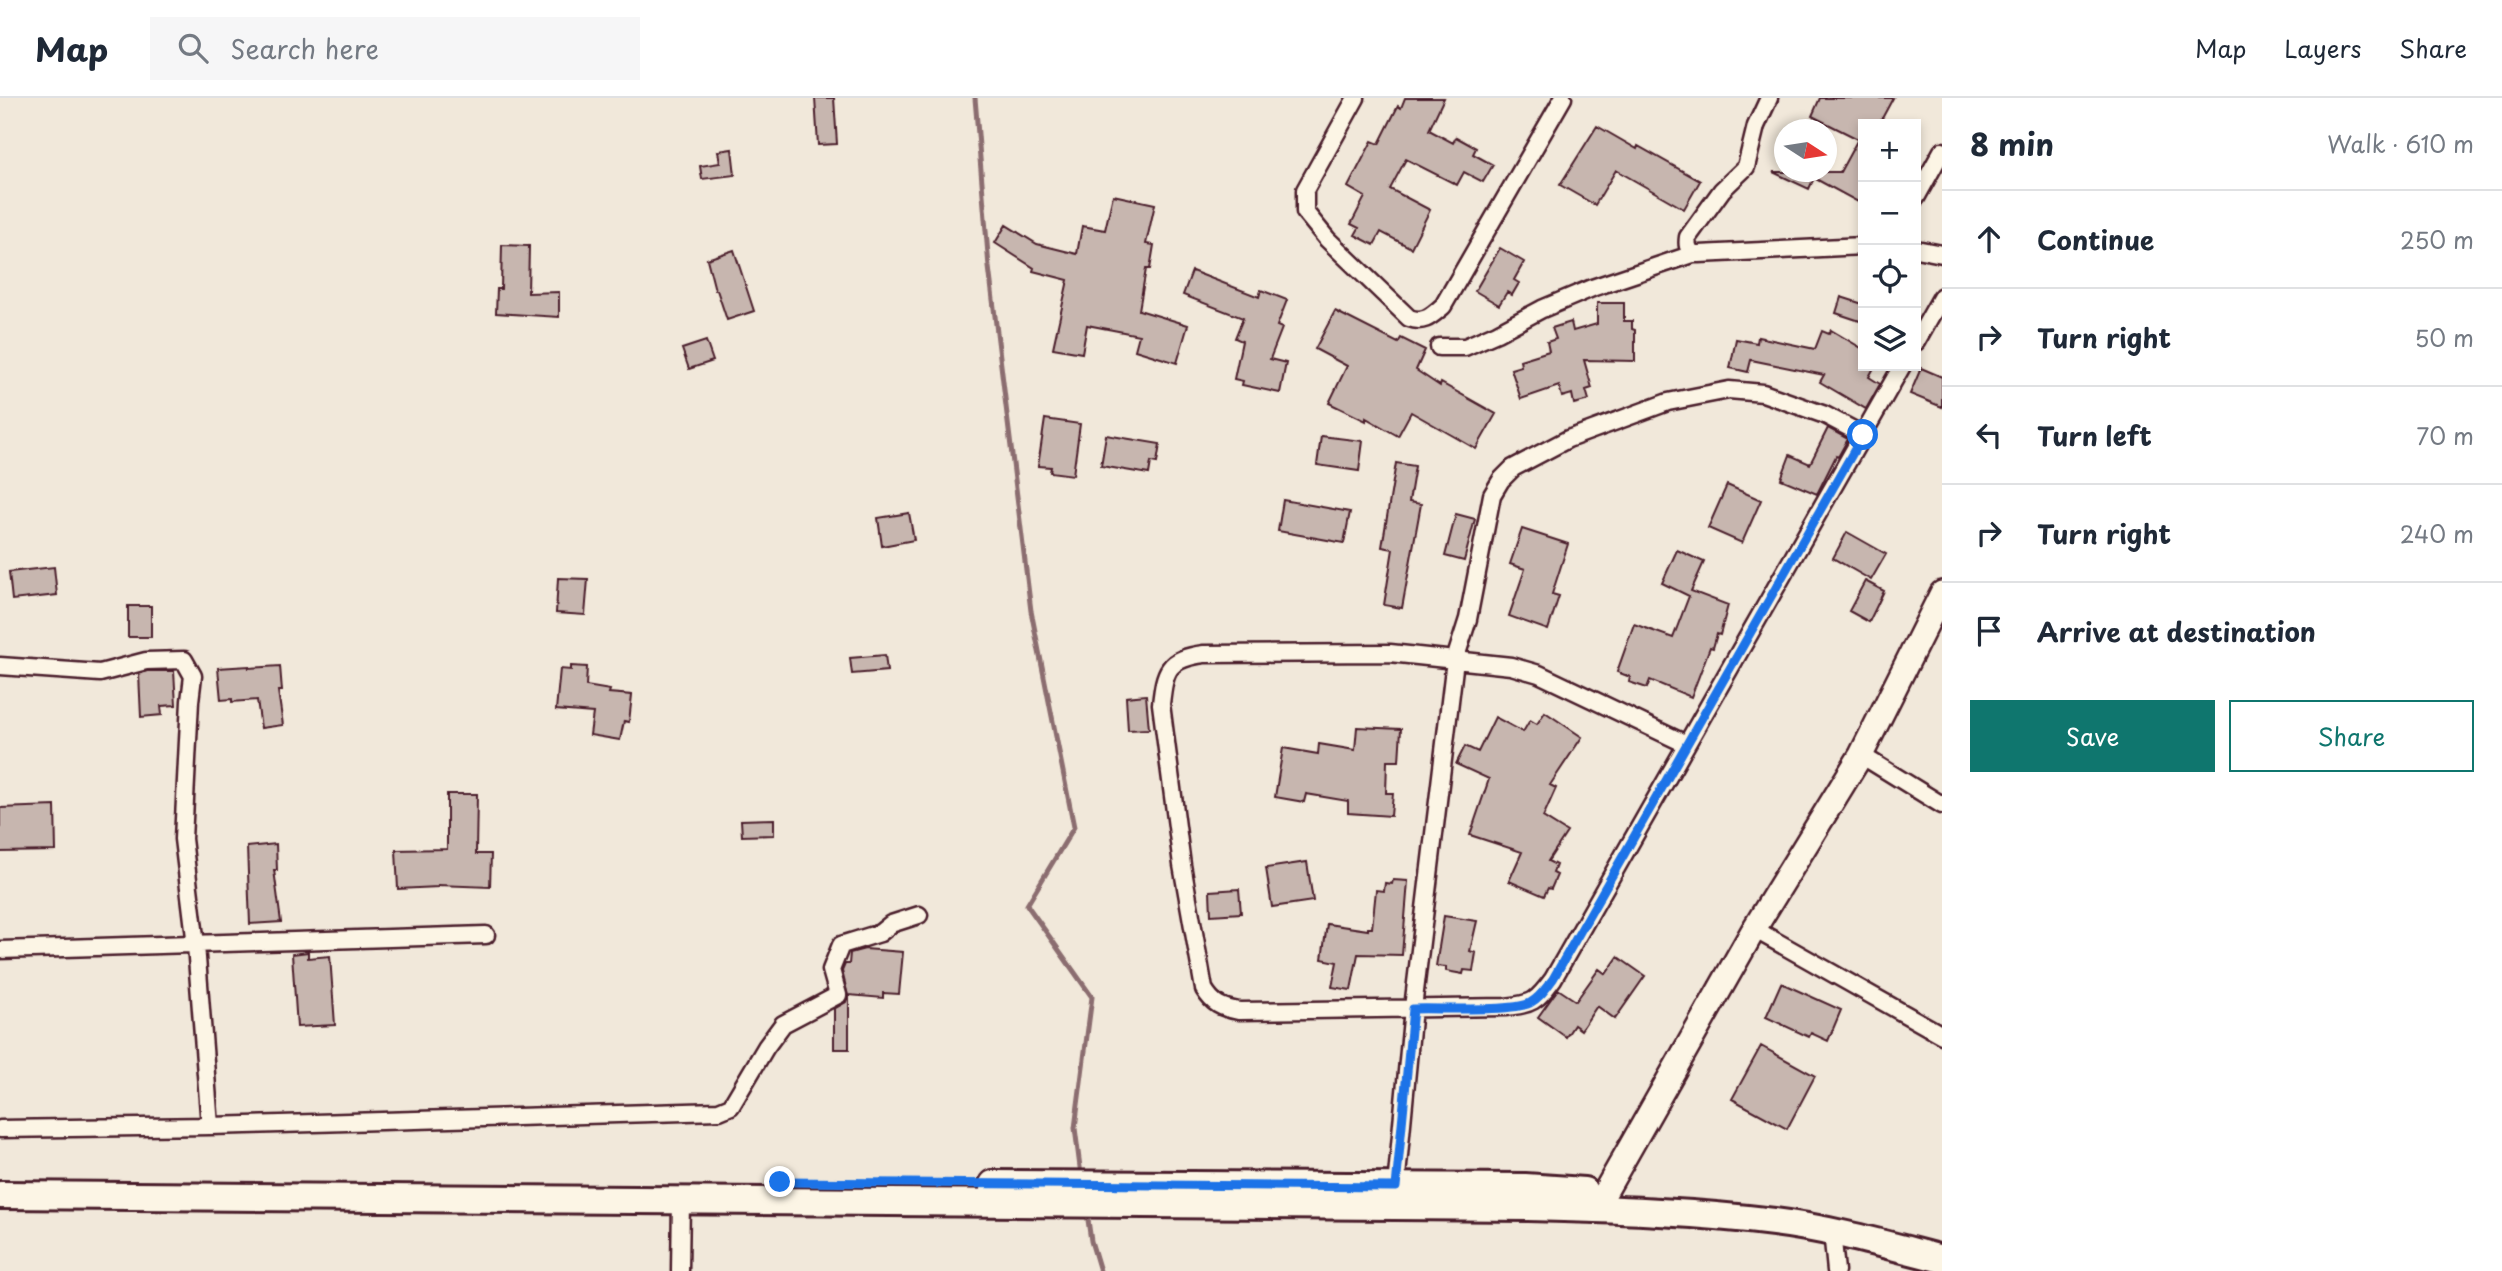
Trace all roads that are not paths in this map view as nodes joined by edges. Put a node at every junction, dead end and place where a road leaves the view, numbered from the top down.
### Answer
1 (1356, 98) edge
2 (1563, 98) edge
3 (1769, 98) edge
4 (1942, 151) edge
5 (1921, 189) edge
6 (1858, 246) edge
7 (1921, 250) edge
8 (1693, 254) junction
9 (1942, 254) edge
10 (1942, 296) edge
11 (1921, 333) edge
12 (1439, 347) dead end
13 (1899, 371) edge
14 (1863, 435) junction
15 (1941, 598) edge
16 (1455, 660) junction
17 (0, 666) edge
18 (1686, 744) junction
19 (1861, 755) junction
20 (1942, 805) edge
21 (919, 915) dead end
22 (1754, 929) junction
23 (486, 935) dead end
24 (196, 945) junction
25 (0, 950) edge
26 (1413, 1009) junction
27 (1942, 1035) edge
28 (210, 1126) junction
29 (0, 1129) edge
30 (0, 1181) edge
31 (1396, 1187) junction
32 (1605, 1192) junction
33 (0, 1195) edge
34 (681, 1199) junction
35 (1832, 1231) junction
36 (1942, 1241) edge
37 (1942, 1259) edge
38 (680, 1271) edge
39 (1836, 1271) edge

1 - 2 street
3 - 8 street
4 - 5 street
6 - 8 street
7 - 9 street
8 - 12 street
10 - 11 street
13 - 14 street
14 - 16 street
14 - 18 street
15 - 19 street
16 - 18 street
16 - 26 street
16 - 26 street
17 - 24 street
18 - 26 street
19 - 20 street
19 - 22 street
21 - 28 street
22 - 27 street
22 - 32 street
23 - 24 street
24 - 25 street
24 - 28 street
26 - 31 street
28 - 29 street
30 - 31 main road
31 - 32 main road
32 - 36 main road
33 - 34 main road
34 - 35 main road
34 - 38 street
35 - 37 main road
35 - 39 street

